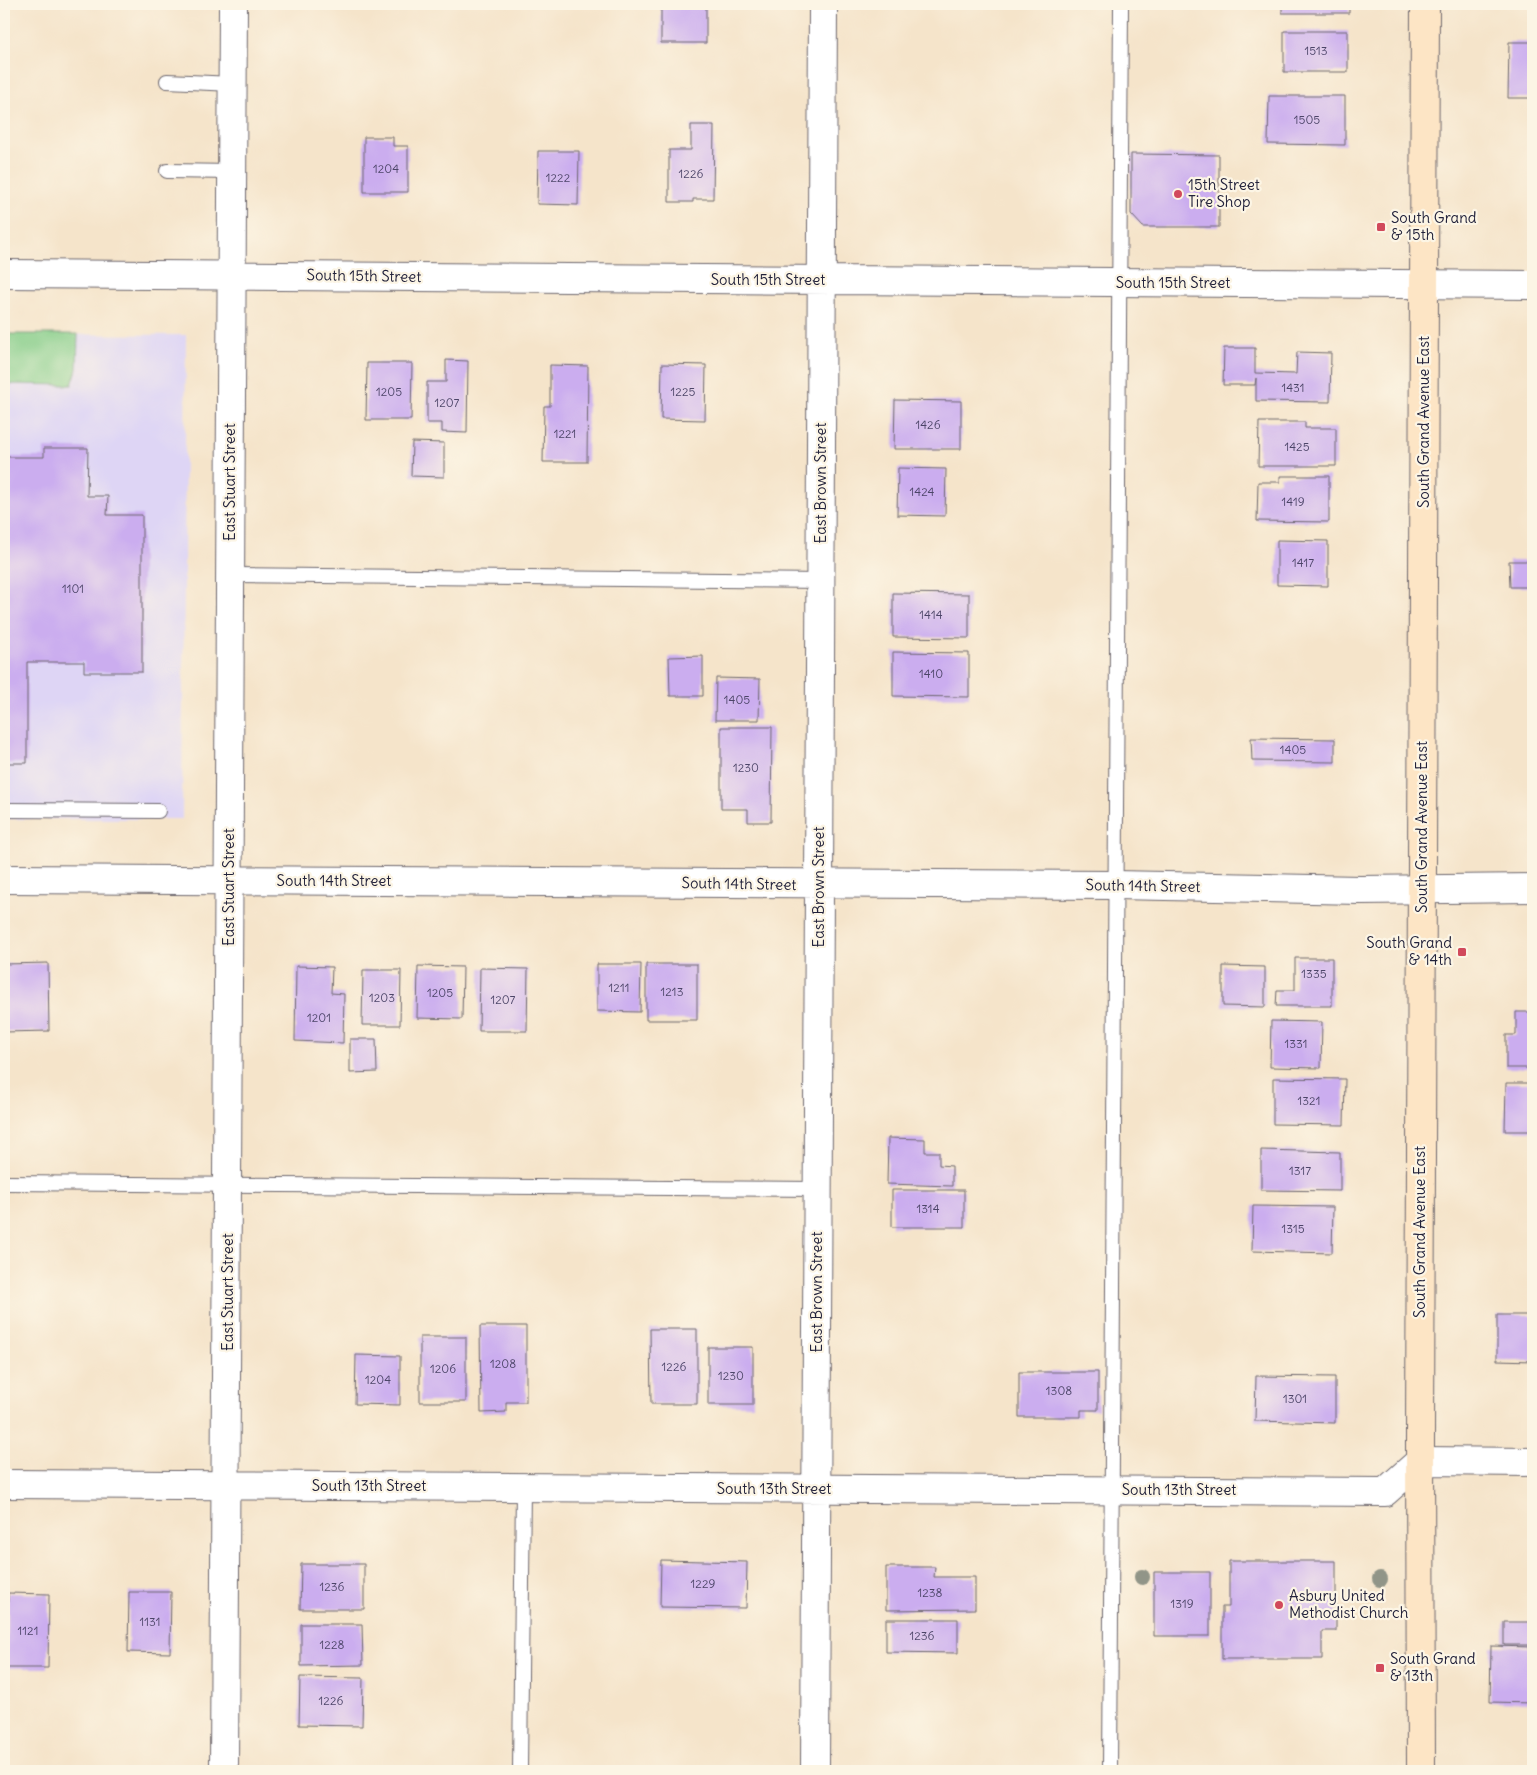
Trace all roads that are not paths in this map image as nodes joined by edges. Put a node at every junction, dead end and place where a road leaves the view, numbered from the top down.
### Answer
1 (233, 4) edge
2 (823, 4) edge
3 (1121, 4) edge
4 (1425, 4) edge
5 (167, 82) dead end
6 (233, 84) junction
7 (167, 171) dead end
8 (233, 172) junction
9 (4, 274) edge
10 (231, 276) junction
11 (822, 281) junction
12 (1119, 282) junction
13 (1425, 284) junction
14 (1533, 285) edge
15 (230, 575) junction
16 (821, 581) junction
17 (4, 810) edge
18 (158, 811) dead end
19 (4, 879) edge
20 (230, 880) junction
21 (819, 885) junction
22 (1115, 885) junction
23 (1533, 888) edge
24 (1422, 889) junction
25 (4, 1183) edge
26 (228, 1185) junction
27 (818, 1189) junction
28 (1420, 1461) junction
29 (1533, 1462) edge
30 (4, 1484) edge
31 (227, 1485) junction
32 (523, 1487) junction
33 (817, 1490) junction
34 (1111, 1491) junction
35 (224, 1771) edge
36 (520, 1771) edge
37 (815, 1771) edge
38 (1110, 1771) edge
39 (1422, 1771) edge

1 - 6 street, East Stuart Street
2 - 11 street, East Brown Street
3 - 12 lane
4 - 13 main road, South Grand Avenue East
5 - 6 lane
6 - 8 street, East Stuart Street
7 - 8 lane
8 - 10 street, East Stuart Street
9 - 10 street, South 15th Street
10 - 11 street, South 15th Street
10 - 15 street, East Stuart Street
11 - 12 street, South 15th Street
11 - 16 street, East Brown Street
12 - 13 street, South 15th Street
12 - 22 lane
13 - 14 street, South 15th Street
13 - 24 main road, South Grand Avenue East
15 - 16 lane
15 - 20 street, East Stuart Street
16 - 21 street, East Brown Street
17 - 18 lane
19 - 20 street, South 14th Street
20 - 21 street, South 14th Street
20 - 26 street, East Stuart Street
21 - 22 street, South 14th Street
21 - 27 street, East Brown Street
22 - 24 street, South 14th Street
22 - 34 lane
23 - 24 street, South 14th Street
24 - 28 main road, South Grand Avenue East
25 - 26 lane
26 - 27 lane
26 - 31 street, East Stuart Street
27 - 33 street, East Brown Street
28 - 29 street
28 - 34 street, South 13th Street
28 - 39 main road, South Grand Avenue East
30 - 31 street, South 13th Street
31 - 32 street, South 13th Street
31 - 35 street, East Stuart Street
32 - 33 street, South 13th Street
32 - 36 lane
33 - 34 street, South 13th Street
33 - 37 street, East Brown Street
34 - 38 lane

